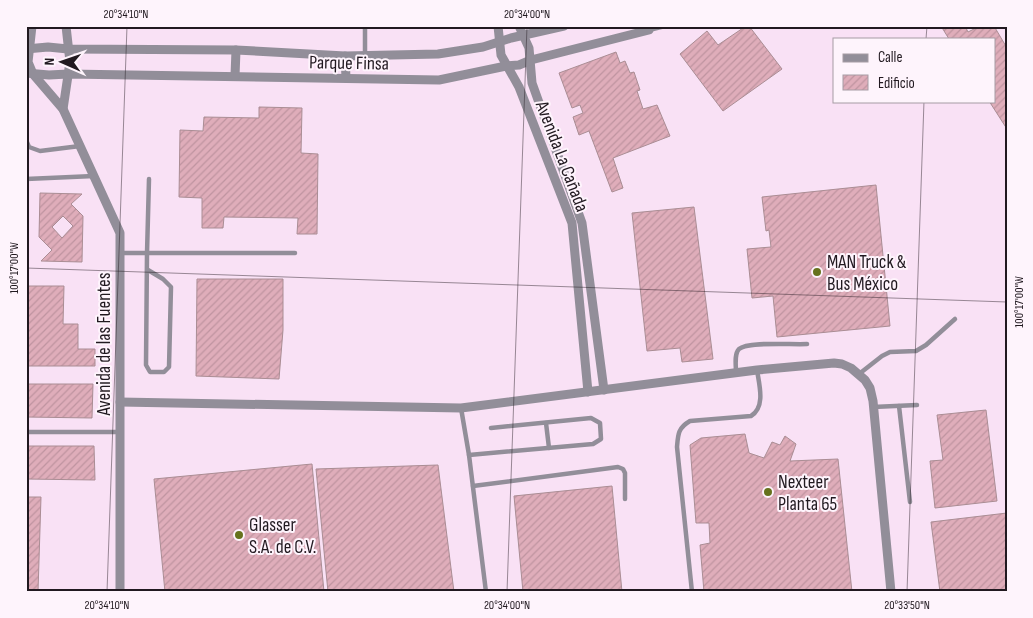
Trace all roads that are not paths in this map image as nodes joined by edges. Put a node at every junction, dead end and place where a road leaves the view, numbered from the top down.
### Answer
1 (32, 26) edge
2 (66, 26) edge
3 (365, 26) edge
4 (498, 26) edge
5 (519, 26) edge
6 (564, 26) edge
7 (665, 26) edge
8 (649, 28) edge
9 (524, 36) junction
10 (499, 42) junction
11 (27, 49) edge
12 (68, 49) junction
13 (236, 50) junction
14 (345, 56) junction
15 (365, 56) junction
16 (531, 60) junction
17 (506, 66) junction
18 (29, 74) edge
19 (68, 74) junction
20 (235, 76) junction
21 (346, 78) junction
22 (63, 109) junction
23 (26, 140) edge
24 (80, 146) junction
25 (94, 176) junction
26 (26, 179) edge
27 (149, 179) dead end
28 (147, 252) junction
29 (120, 253) junction
30 (295, 253) dead end
31 (148, 270) junction
32 (955, 319) dead end
33 (806, 344) dead end
34 (757, 370) junction
35 (736, 372) junction
36 (859, 374) junction
37 (604, 390) junction
38 (588, 392) junction
39 (120, 402) junction
40 (917, 405) dead end
41 (899, 406) junction
42 (874, 407) junction
43 (461, 408) junction
44 (546, 423) junction
45 (492, 428) dead end
46 (26, 432) edge
47 (120, 432) junction
48 (549, 448) junction
49 (469, 455) junction
50 (473, 486) junction
51 (625, 499) dead end
52 (910, 502) dead end
53 (120, 592) edge
54 (486, 592) edge
55 (692, 592) edge
56 (891, 592) edge

1 - 11 street, Avenida de las Fuentes
2 - 12 street
3 - 15 lane
4 - 10 street, Avenida La Cañada
5 - 9 street
6 - 9 street
7 - 8 lane, Parque Finsa
8 - 16 street, Parque Finsa
9 - 10 street
9 - 16 street
10 - 15 street
10 - 17 street, Avenida La Cañada
11 - 12 street
11 - 18 street, Avenida de las Fuentes
12 - 13 street
12 - 19 street
13 - 14 street
13 - 20 street
14 - 15 street
14 - 21 street
16 - 17 street, Parque Finsa
16 - 37 street
17 - 21 street, Parque Finsa
17 - 38 street, Avenida La Cañada
18 - 19 street, Parque Finsa
18 - 22 street, Avenida de las Fuentes
19 - 20 street, Parque Finsa
19 - 22 street
20 - 21 street, Parque Finsa
22 - 24 street, Avenida de las Fuentes
23 - 24 lane
24 - 25 street, Avenida de las Fuentes
25 - 26 lane
25 - 29 street, Avenida de las Fuentes
27 - 28 lane
28 - 29 lane
28 - 30 lane
28 - 31 lane
29 - 39 street, Avenida de las Fuentes
31 - 31 lane
32 - 36 lane
33 - 35 lane
34 - 35 street
34 - 36 street
34 - 55 lane
35 - 37 street
36 - 42 street
37 - 38 street
38 - 43 street
39 - 43 street
39 - 47 street, Avenida de las Fuentes
40 - 41 lane
41 - 42 lane
41 - 52 lane
42 - 56 street
43 - 49 lane
44 - 45 lane
44 - 48 lane
44 - 48 lane
46 - 47 lane
47 - 53 street, Avenida de las Fuentes
48 - 49 lane
49 - 50 lane
50 - 51 lane
50 - 54 lane

